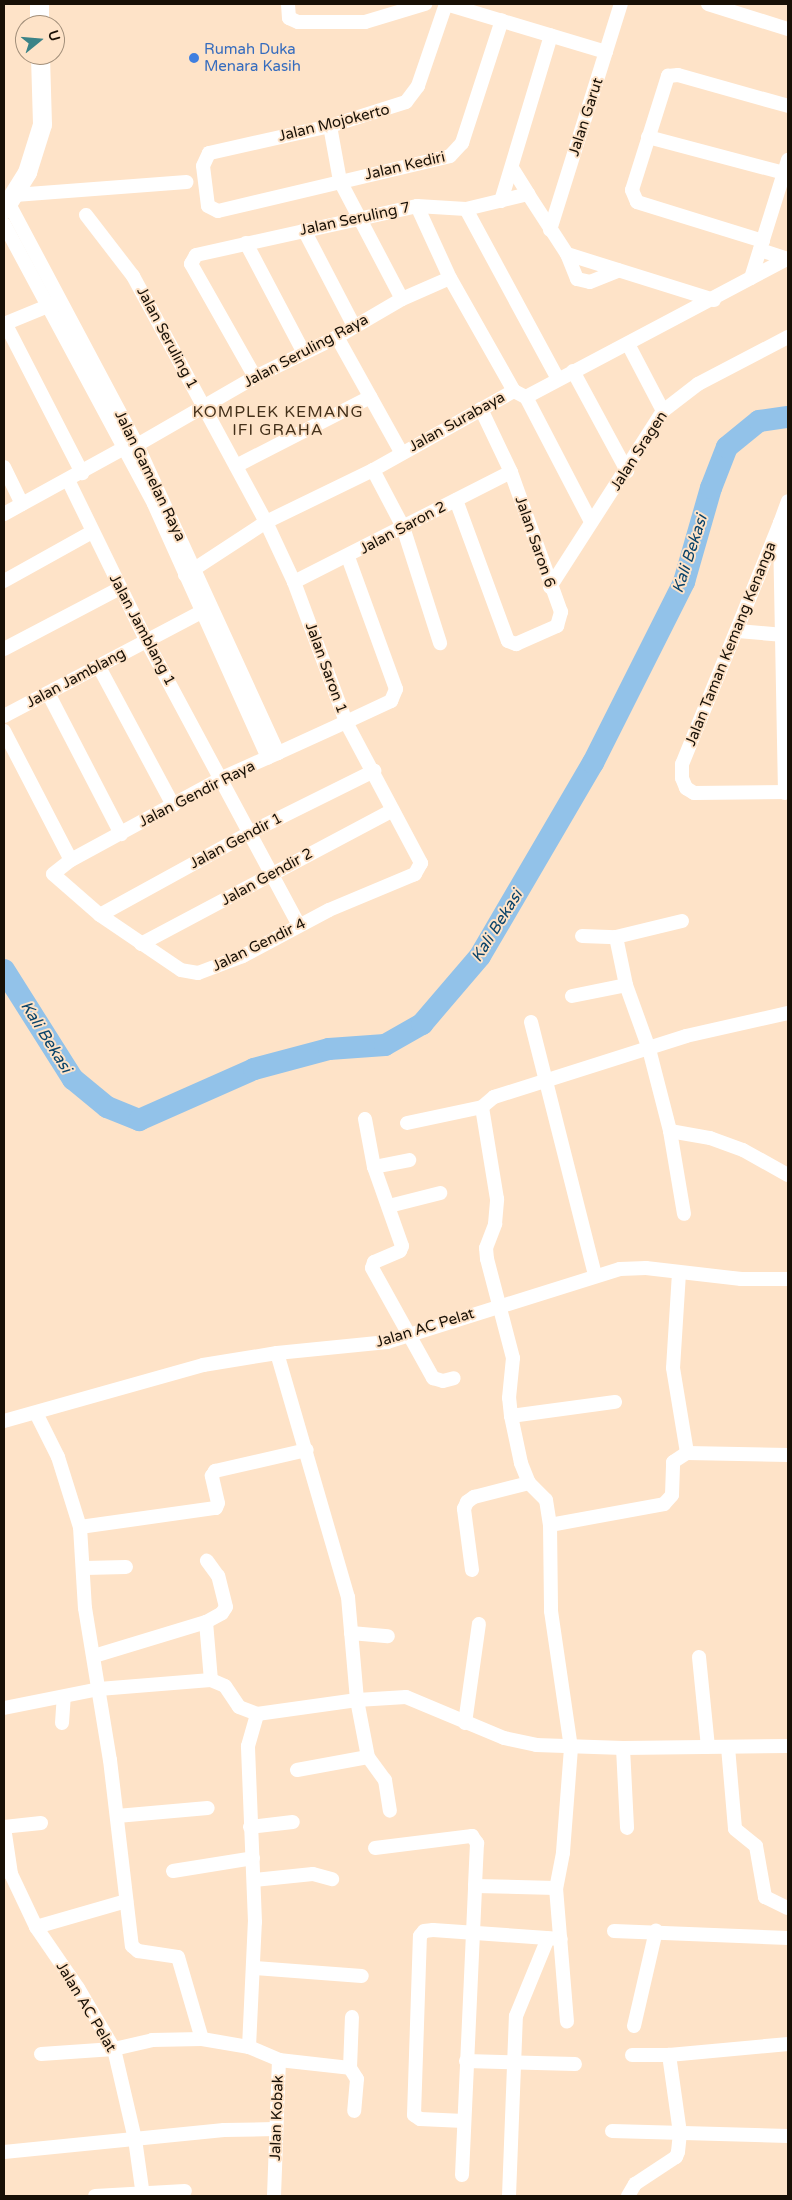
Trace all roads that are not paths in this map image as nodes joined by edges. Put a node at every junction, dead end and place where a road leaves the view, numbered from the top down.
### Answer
1 (288, 4) edge
2 (425, 4) edge
3 (446, 4) edge
4 (621, 4) edge
5 (708, 4) edge
6 (502, 20) junction
7 (788, 28) edge
8 (551, 35) junction
9 (606, 52) junction
10 (40, 65) edge
11 (788, 106) edge
12 (330, 126) junction
13 (648, 137) junction
14 (786, 167) edge
15 (512, 168) junction
16 (340, 181) junction
17 (187, 182) dead end
18 (528, 194) junction
19 (501, 201) junction
20 (10, 203) edge
21 (417, 206) junction
22 (466, 209) junction
23 (218, 211) joint
24 (86, 215) dead end
25 (360, 218) junction
26 (4, 224) edge
27 (304, 230) junction
28 (550, 230) junction
29 (246, 244) junction
30 (761, 245) junction
31 (567, 254) junction
32 (788, 259) edge
33 (619, 270) junction
34 (450, 278) junction
35 (751, 278) junction
36 (402, 299) junction
37 (714, 300) junction
38 (56, 303) junction
39 (5, 323) edge
40 (354, 326) junction
41 (337, 337) junction
42 (788, 337) edge
43 (628, 344) junction
44 (304, 353) junction
45 (573, 370) junction
46 (255, 378) junction
47 (558, 379) junction
48 (520, 394) junction
49 (370, 397) junction
50 (204, 407) junction
51 (481, 409) junction
52 (664, 411) junction
53 (131, 447) junction
54 (401, 452) junction
55 (236, 466) junction
56 (4, 468) edge
57 (373, 470) junction
58 (627, 471) junction
59 (511, 472) junction
60 (82, 473) junction
61 (68, 480) junction
62 (456, 500) junction
63 (788, 501) edge
64 (22, 504) junction
65 (4, 514) edge
66 (266, 522) junction
67 (591, 522) junction
68 (780, 523) junction
69 (402, 527) junction
70 (92, 532) junction
71 (348, 557) junction
72 (190, 572) junction
73 (4, 581) edge
74 (294, 582) junction
75 (550, 587) junction
76 (120, 588) junction
77 (202, 604) junction
78 (738, 631) junction
79 (784, 635) junction
80 (146, 640) junction
81 (440, 643) dead end
82 (4, 649) edge
83 (99, 667) junction
84 (48, 693) junction
85 (4, 716) edge
86 (346, 722) junction
87 (4, 731) edge
88 (273, 756) junction
89 (374, 772) junction
90 (222, 778) junction
91 (787, 792) edge
92 (173, 805) junction
93 (393, 810) junction
94 (250, 833) junction
95 (121, 834) junction
96 (71, 860) junction
97 (53, 874) joint
98 (271, 876) junction
99 (100, 915) junction
100 (682, 922) dead end
101 (299, 925) junction
102 (582, 936) dead end
103 (616, 937) junction
104 (141, 944) junction
105 (626, 985) junction
106 (572, 996) dead end
107 (788, 1013) edge
108 (531, 1022) dead end
109 (649, 1049) junction
110 (545, 1082) junction
111 (482, 1107) junction
112 (364, 1119) dead end
113 (407, 1123) dead end
114 (670, 1131) junction
115 (409, 1160) dead end
116 (374, 1167) junction
117 (788, 1175) edge
118 (440, 1193) dead end
119 (389, 1206) junction
120 (684, 1214) dead end
121 (679, 1273) junction
122 (595, 1275) junction
123 (788, 1279) edge
124 (501, 1304) junction
125 (411, 1334) junction
126 (277, 1353) junction
127 (454, 1378) dead end
128 (615, 1402) dead end
129 (36, 1413) junction
130 (511, 1416) junction
131 (4, 1421) edge
132 (306, 1450) junction
133 (687, 1453) junction
134 (788, 1455) edge
135 (529, 1483) junction
136 (550, 1525) junction
137 (80, 1527) junction
138 (208, 1561) dead end
139 (126, 1567) dead end
140 (85, 1568) junction
141 (472, 1570) dead end
142 (206, 1622) junction
143 (479, 1624) dead end
144 (351, 1633) junction
145 (388, 1636) dead end
146 (94, 1656) junction
147 (699, 1657) dead end
148 (211, 1680) junction
149 (99, 1689) junction
150 (64, 1697) junction
151 (357, 1700) junction
152 (4, 1708) edge
153 (257, 1714) junction
154 (62, 1723) dead end
155 (465, 1723) junction
156 (788, 1746) edge
157 (708, 1747) junction
158 (728, 1747) junction
159 (571, 1748) junction
160 (623, 1748) junction
161 (368, 1756) junction
162 (298, 1770) dead end
163 (208, 1808) dead end
164 (390, 1811) dead end
165 (117, 1816) junction
166 (293, 1822) dead end
167 (41, 1823) dead end
168 (250, 1826) junction
169 (4, 1827) edge
170 (627, 1828) dead end
171 (375, 1848) dead end
172 (252, 1858) junction
173 (173, 1870) dead end
174 (332, 1879) dead end
175 (254, 1880) junction
176 (475, 1886) junction
177 (556, 1888) junction
178 (126, 1901) junction
179 (788, 1908) edge
180 (36, 1926) junction
181 (656, 1931) junction
182 (614, 1932) dead end
183 (471, 1934) junction
184 (788, 1938) edge
185 (554, 1939) junction
186 (255, 1968) junction
187 (362, 1976) dead end
188 (352, 2017) dead end
189 (567, 2022) dead end
190 (634, 2026) dead end
191 (202, 2039) junction
192 (788, 2044) edge
193 (249, 2046) junction
194 (114, 2049) junction
195 (41, 2054) dead end
196 (632, 2055) dead end
197 (669, 2055) junction
198 (279, 2060) junction
199 (466, 2061) junction
200 (514, 2062) junction
201 (575, 2064) dead end
202 (350, 2068) junction
203 (354, 2111) dead end
204 (464, 2121) junction
205 (275, 2129) junction
206 (612, 2131) dead end
207 (680, 2133) junction
208 (788, 2136) edge
209 (135, 2139) junction
210 (4, 2152) edge
211 (462, 2175) dead end
212 (184, 2191) dead end
213 (143, 2194) edge
214 (95, 2196) edge
215 (274, 2196) edge
216 (509, 2196) edge
217 (628, 2196) edge

1 - 2 street
3 - 6 street
3 - 12 street, Jalan Mojokerto
4 - 9 street, Jalan Garut
5 - 7 street
6 - 8 street
6 - 16 street, Jalan Kediri
8 - 9 street
8 - 15 street
9 - 28 street, Jalan Garut
10 - 20 main road
11 - 13 street
12 - 16 street
12 - 23 street, Jalan Mojokerto
13 - 14 street
13 - 30 street
14 - 30 street
15 - 18 street
15 - 19 street
16 - 23 street, Jalan Kediri
16 - 25 street
17 - 20 street
18 - 19 street, Jalan Seruling 7
18 - 28 street
19 - 22 street, Jalan Seruling 7
20 - 38 street, Jalan Gamelan Raya
21 - 22 street, Jalan Seruling 7
21 - 25 street, Jalan Seruling 7
21 - 34 street
22 - 47 street
24 - 50 street, Jalan Seruling 1
25 - 27 street, Jalan Seruling 7
25 - 36 street
26 - 38 street, Jalan Gamelan Raya
27 - 29 street, Jalan Seruling 7
27 - 40 street
28 - 31 street
29 - 44 street
29 - 46 street, Jalan Seruling 7
30 - 32 street
30 - 35 street
31 - 33 street
31 - 33 street
32 - 35 street, Jalan Surabaya
33 - 37 street
34 - 36 street, Jalan Seruling Raya
34 - 48 street
35 - 37 street, Jalan Surabaya
36 - 40 street, Jalan Seruling Raya
37 - 43 street, Jalan Surabaya
38 - 39 street
38 - 53 street, Jalan Gamelan Raya
39 - 60 street
40 - 41 street, Jalan Seruling Raya
41 - 44 street, Jalan Seruling Raya
41 - 49 street
42 - 52 street, Jalan Sragen
43 - 45 street, Jalan Surabaya
43 - 52 street
44 - 46 street, Jalan Seruling Raya
45 - 47 street, Jalan Surabaya
45 - 58 street
46 - 50 street, Jalan Seruling Raya
47 - 48 street, Jalan Surabaya
48 - 51 street, Jalan Surabaya
48 - 67 street
49 - 54 street
49 - 55 street
50 - 53 street, Jalan Seruling Raya
50 - 55 street, Jalan Seruling 1
51 - 54 street, Jalan Surabaya
51 - 59 street, Jalan Saron 6
52 - 58 street, Jalan Sragen
53 - 60 street, Jalan Seruling Raya
53 - 72 street, Jalan Gamelan Raya
54 - 57 street, Jalan Surabaya
55 - 66 street, Jalan Seruling 1
56 - 64 street
57 - 66 street, Jalan Surabaya
57 - 69 street
58 - 67 street, Jalan Sragen
59 - 62 street, Jalan Saron 2
59 - 75 street, Jalan Saron 6
60 - 61 street, Jalan Seruling Raya
61 - 64 street, Jalan Seruling Raya
61 - 70 street, Jalan Jamblang 1
62 - 69 street, Jalan Saron 2
62 - 75 street, Jalan Saron 6
63 - 68 street, Jalan Taman Kemang Kenanga
64 - 65 street, Jalan Seruling Raya
66 - 72 street, Jalan Surabaya
66 - 74 street, Jalan Saron 1
67 - 75 street, Jalan Sragen
68 - 78 street, Jalan Taman Kemang Kenanga
68 - 79 street
69 - 71 street, Jalan Saron 2
69 - 81 street
70 - 73 street
70 - 76 street, Jalan Jamblang 1
71 - 74 street, Jalan Saron 2
71 - 86 street, Jalan Gendir Raya
72 - 77 street, Jalan Gamelan Raya
74 - 86 street, Jalan Saron 1
76 - 80 street, Jalan Jamblang 1
76 - 82 street
77 - 80 street, Jalan Jamblang
77 - 88 street, Jalan Gamelan Raya
78 - 79 street
78 - 91 street, Jalan Taman Kemang Kenanga
79 - 91 street
80 - 83 street, Jalan Jamblang
80 - 90 street, Jalan Jamblang 1
83 - 84 street, Jalan Jamblang
83 - 92 street
84 - 85 street, Jalan Jamblang
84 - 95 street
86 - 88 street, Jalan Gendir Raya
86 - 89 street, Jalan Saron 1
87 - 96 street
88 - 90 street, Jalan Gendir Raya
89 - 93 street, Jalan Saron 1
89 - 94 street, Jalan Gendir 1
90 - 92 street, Jalan Gendir Raya
90 - 94 street, Jalan Jamblang 1
92 - 95 street, Jalan Gendir Raya
93 - 98 street, Jalan Gendir 2
93 - 101 street, Jalan Gendir 4
94 - 98 street, Jalan Jamblang 1
94 - 99 street, Jalan Gendir 1
95 - 96 street, Jalan Gendir Raya
96 - 97 street, Jalan Gendir Raya
97 - 99 street, Jalan Gendir 4
98 - 101 street, Jalan Jamblang 1
98 - 104 street, Jalan Gendir 2
99 - 104 street, Jalan Gendir 4
100 - 103 street
101 - 104 street, Jalan Gendir 4
102 - 103 street
103 - 105 street
105 - 106 street
105 - 109 street
107 - 109 street
108 - 110 street
109 - 110 street
109 - 114 street
110 - 111 street
110 - 122 street
111 - 113 street
111 - 124 street
112 - 116 street
114 - 117 street
114 - 120 street
115 - 116 street
116 - 119 street
118 - 119 street
119 - 125 street
121 - 122 street, Jalan AC Pelat
121 - 123 street, Jalan AC Pelat
121 - 133 street
122 - 124 street, Jalan AC Pelat
124 - 125 street, Jalan AC Pelat
124 - 130 street
125 - 126 street, Jalan AC Pelat
125 - 127 street
126 - 129 street, Jalan AC Pelat
126 - 132 street
128 - 130 street
129 - 131 street, Jalan AC Pelat
129 - 137 street
130 - 135 street
132 - 137 street
132 - 144 street
133 - 134 street
133 - 136 street
135 - 136 street
135 - 141 street
136 - 159 street
137 - 140 street
138 - 142 street
139 - 140 street
140 - 146 street
142 - 146 street
142 - 148 street
143 - 155 street
144 - 145 street
144 - 151 street
146 - 149 street
147 - 157 street
148 - 149 street
148 - 153 street
149 - 150 street
149 - 165 street
150 - 152 street
150 - 154 street
151 - 153 street
151 - 155 street
151 - 161 street
153 - 168 street
155 - 159 street
156 - 158 street
157 - 158 street
157 - 160 street
158 - 179 street
159 - 160 street
159 - 177 street
160 - 170 street
161 - 162 street
161 - 164 street
163 - 165 street
165 - 178 street
166 - 168 street
167 - 169 street
168 - 172 street
169 - 180 street, Jalan AC Pelat
171 - 176 street
172 - 173 street
172 - 175 street
174 - 175 street
175 - 186 street
176 - 177 street
176 - 183 street
177 - 185 street
178 - 180 street
178 - 191 street
180 - 194 street, Jalan AC Pelat
181 - 182 street
181 - 184 street
181 - 190 street
183 - 185 street
183 - 199 street
183 - 204 street
185 - 189 street
185 - 200 street
186 - 187 street
186 - 193 street
188 - 202 street
191 - 193 street, Jalan Kobak
191 - 194 street, Jalan Kobak
192 - 197 street
193 - 198 street, Jalan Kobak
194 - 195 street, Jalan Kobak
194 - 209 street, Jalan AC Pelat
196 - 197 street
197 - 207 street
198 - 202 street
198 - 205 street, Jalan Kobak
199 - 200 street
199 - 204 street
200 - 201 street
200 - 216 street
202 - 203 street
204 - 211 street
205 - 209 street
205 - 215 street, Jalan Kobak
206 - 207 street
207 - 208 street
207 - 217 street
209 - 210 street
209 - 213 street, Jalan AC Pelat
212 - 213 street
213 - 214 street

